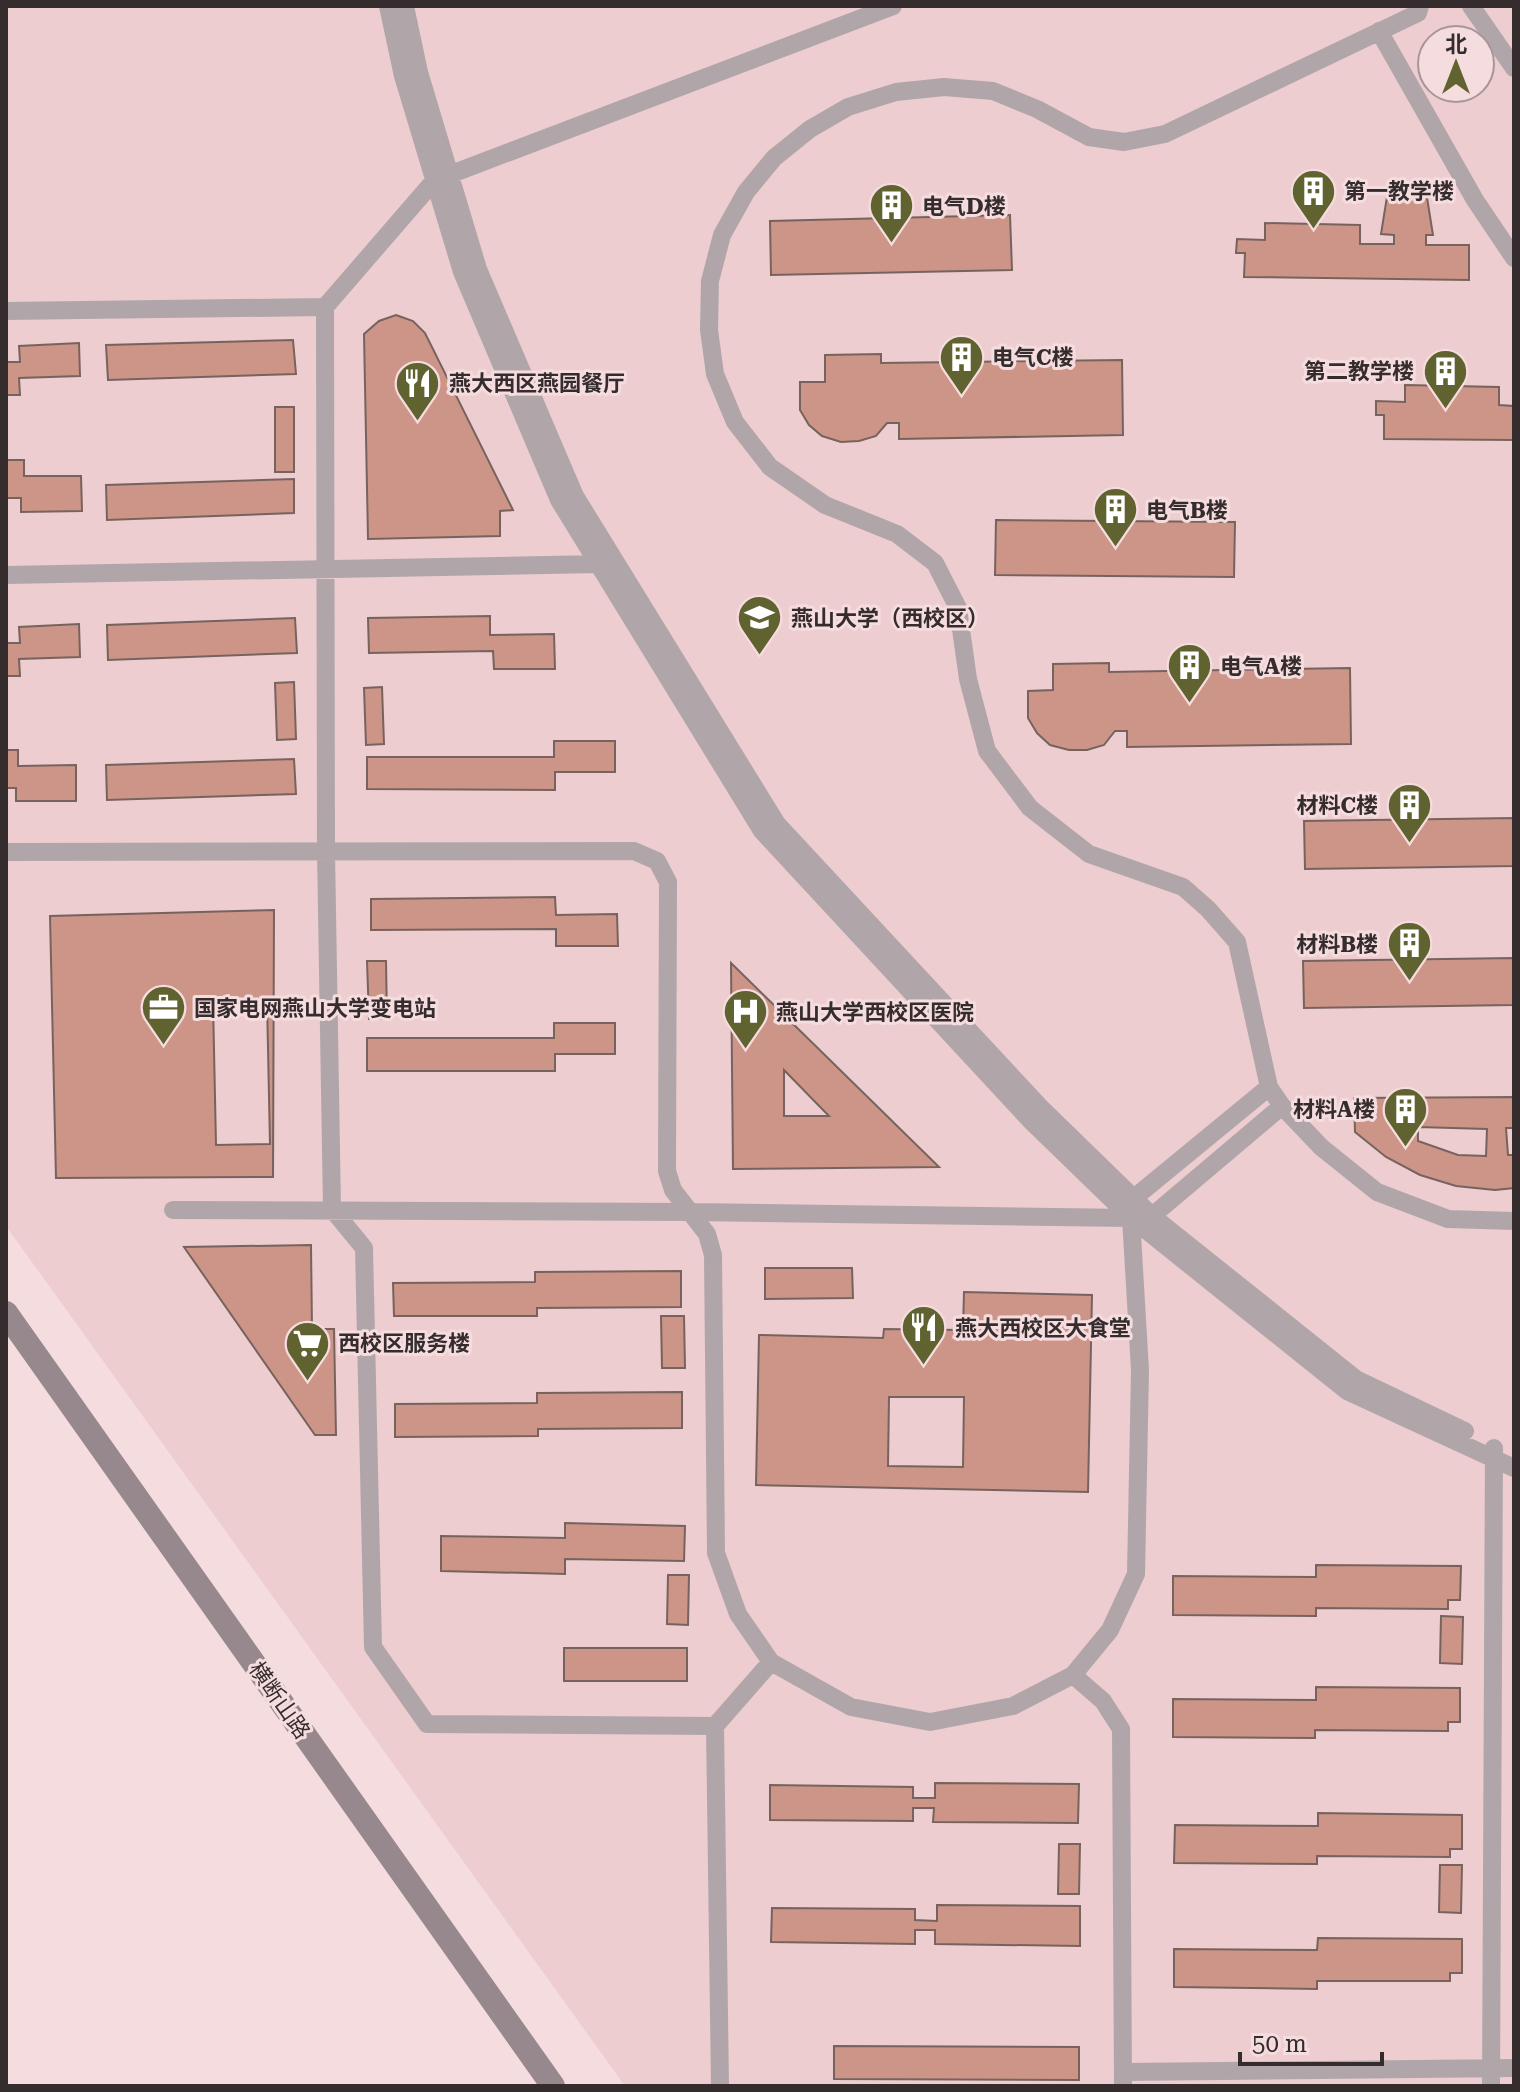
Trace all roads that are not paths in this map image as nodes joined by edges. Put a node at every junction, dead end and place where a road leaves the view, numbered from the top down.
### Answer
1 (388, 6) edge
2 (405, 6) edge
3 (893, 6) edge
4 (1420, 6) edge
5 (1471, 6) edge
6 (1379, 31) junction
7 (1514, 68) edge
8 (444, 174) junction
9 (1514, 258) edge
10 (325, 307) junction
11 (6, 311) edge
12 (604, 560) junction
13 (325, 568) junction
14 (6, 575) edge
15 (326, 851) junction
16 (6, 852) edge
17 (1269, 1087) junction
18 (1282, 1106) junction
19 (1134, 1198) junction
20 (332, 1209) junction
21 (173, 1210) dead end
22 (692, 1212) junction
23 (1152, 1216) junction
24 (1131, 1218) junction
25 (1514, 1221) edge
26 (6, 1313) edge
27 (1494, 1451) junction
28 (1514, 1455) edge
29 (1514, 1468) edge
30 (771, 1662) junction
31 (1073, 1675) junction
32 (715, 1726) junction
33 (1514, 2068) edge
34 (1491, 2077) edge
35 (1123, 2079) edge
36 (553, 2086) edge
37 (720, 2086) edge

1 - 8 street
2 - 8 street
3 - 8 street
4 - 6 street
5 - 7 street
6 - 9 street
6 - 17 street
8 - 10 street
8 - 12 street
10 - 11 street
10 - 13 street
12 - 13 street
12 - 19 street
12 - 24 street
13 - 14 street
13 - 15 street
15 - 16 street
15 - 20 street
15 - 22 street
17 - 18 street
17 - 19 street
18 - 23 street
18 - 25 street
19 - 23 street
19 - 24 street
20 - 21 street
20 - 22 street
20 - 32 street
22 - 24 street
22 - 30 street
23 - 24 street
23 - 27 street
24 - 27 street
24 - 31 street
26 - 36 main road, 横断山路
27 - 28 street
27 - 29 street
27 - 34 street
30 - 31 street
30 - 32 street
31 - 35 street
32 - 37 street
33 - 34 street
34 - 35 street

